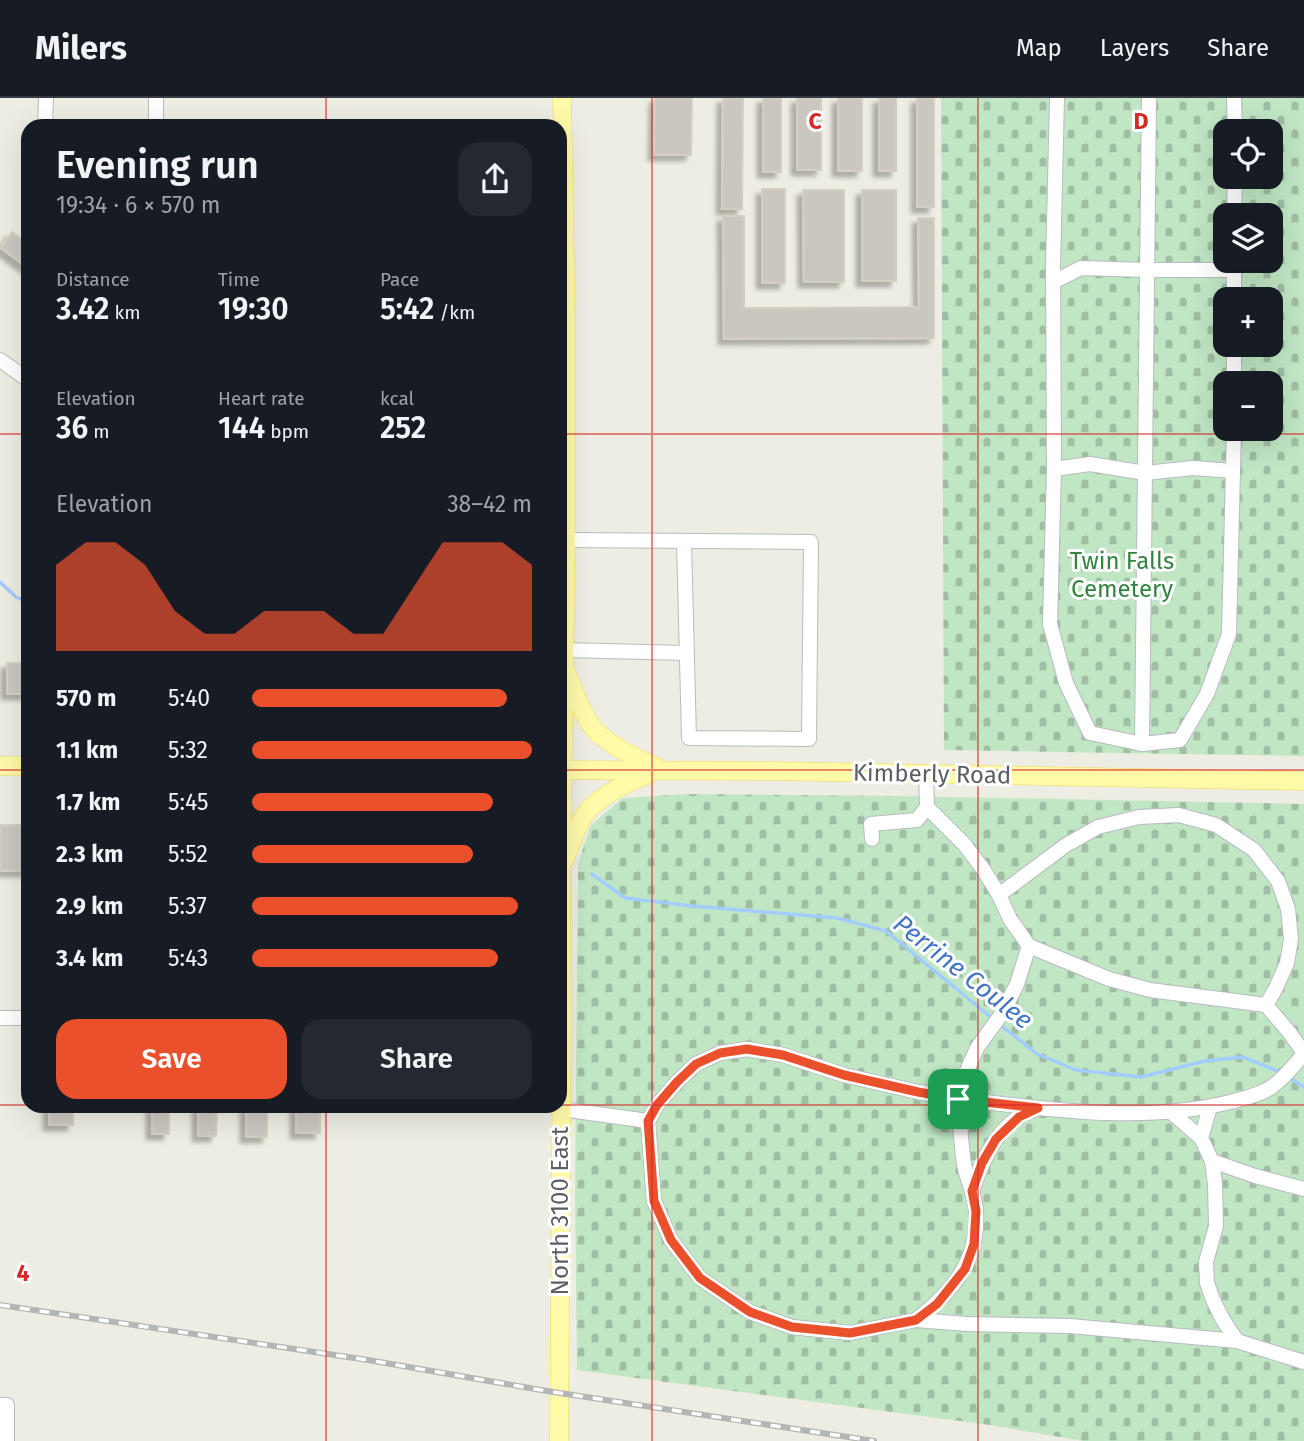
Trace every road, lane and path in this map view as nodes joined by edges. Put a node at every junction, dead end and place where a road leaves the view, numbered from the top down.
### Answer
1 (46, 98) edge
2 (156, 98) edge
3 (562, 98) edge
4 (1057, 98) edge
5 (1149, 98) edge
6 (1234, 98) edge
7 (45, 119) edge
8 (156, 119) edge
9 (562, 119) edge
10 (1235, 119) edge
11 (1213, 267) edge
12 (1147, 270) junction
13 (1053, 282) junction
14 (0, 360) edge
15 (21, 375) edge
16 (1234, 441) edge
17 (1054, 469) junction
18 (1233, 471) junction
19 (1145, 473) junction
20 (567, 532) edge
21 (684, 541) junction
22 (687, 653) junction
23 (567, 664) edge
24 (567, 674) edge
25 (1142, 744) junction
26 (0, 766) edge
27 (21, 766) edge
28 (567, 770) edge
29 (661, 770) junction
30 (926, 774) junction
31 (1304, 781) edge
32 (927, 807) junction
33 (872, 839) dead end
34 (567, 851) edge
35 (999, 895) junction
36 (1029, 946) junction
37 (1266, 1005) junction
38 (0, 1018) edge
39 (21, 1018) edge
40 (1301, 1057) edge
41 (958, 1099) junction
42 (1210, 1107) junction
43 (1038, 1108) junction
44 (567, 1110) edge
45 (1171, 1112) junction
46 (561, 1113) edge
47 (648, 1121) junction
48 (1201, 1138) junction
49 (1212, 1160) junction
50 (1304, 1189) edge
51 (972, 1191) junction
52 (916, 1320) junction
53 (1237, 1341) junction
54 (1304, 1362) edge
55 (0, 1405) edge
56 (7, 1441) edge
57 (559, 1441) edge

1 - 7 street
2 - 8 street
3 - 9 main road, North 3100 East
4 - 13 street
5 - 12 street
6 - 10 street
11 - 12 street
12 - 13 street
12 - 19 street
13 - 17 street
14 - 15 street
16 - 18 street
17 - 19 street
17 - 25 street
18 - 19 street
18 - 25 street
19 - 25 street
20 - 21 street
21 - 22 street
21 - 22 street
22 - 23 street
24 - 29 main road
26 - 27 main road
28 - 29 main road, Kimberly Road
29 - 30 main road, Kimberly Road
29 - 34 main road
30 - 31 main road, Kimberly Road
30 - 32 street
32 - 33 street
32 - 35 street
35 - 36 street
35 - 37 street
36 - 37 street
36 - 41 street
37 - 40 street
38 - 39 street
40 - 42 street
41 - 43 street
41 - 47 street
41 - 51 street
42 - 45 street
42 - 48 street
43 - 45 street
43 - 51 street
44 - 47 street
45 - 48 street
46 - 57 main road, North 3100 East
47 - 52 street
48 - 49 street
49 - 50 street
49 - 53 street
51 - 52 street
52 - 53 street
53 - 54 street
55 - 56 street

